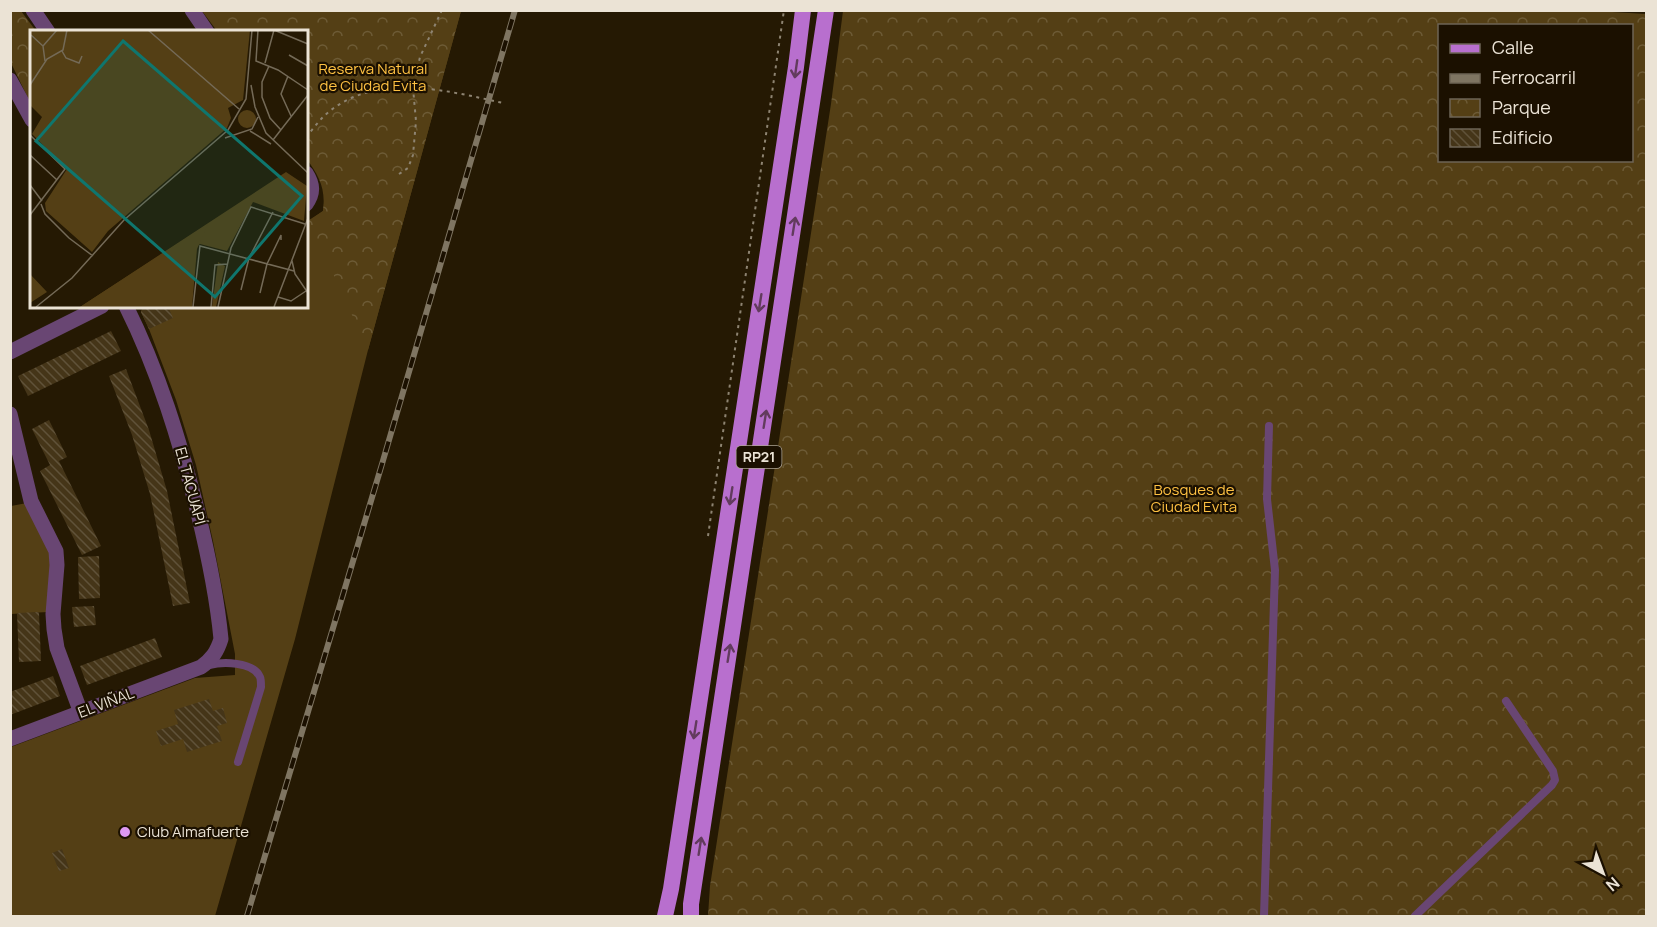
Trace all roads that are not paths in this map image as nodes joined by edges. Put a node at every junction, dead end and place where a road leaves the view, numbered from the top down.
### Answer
1 (33, 10) edge
2 (192, 10) edge
3 (803, 10) edge
4 (826, 10) edge
5 (47, 30) edge
6 (206, 30) edge
7 (10, 80) edge
8 (30, 116) edge
9 (308, 178) edge
10 (308, 201) edge
11 (98, 308) edge
12 (127, 308) edge
13 (10, 352) edge
14 (10, 414) edge
15 (1269, 426) dead end
16 (201, 667) junction
17 (1506, 700) dead end
18 (81, 713) junction
19 (10, 740) edge
20 (238, 762) dead end
21 (665, 916) edge
22 (691, 916) edge
23 (1264, 916) edge
24 (1415, 916) edge

1 - 5 street
2 - 6 street
3 -> 21 main road, RP21
22 -> 4 main road, RP21
7 - 8 street
9 - 10 street
11 - 13 street
12 - 16 street, EL TACUAPÍ
14 - 18 street
15 - 23 lane
16 - 18 street, EL VIÑAL
16 - 20 lane
17 - 24 lane
18 - 19 street, EL VIÑAL

